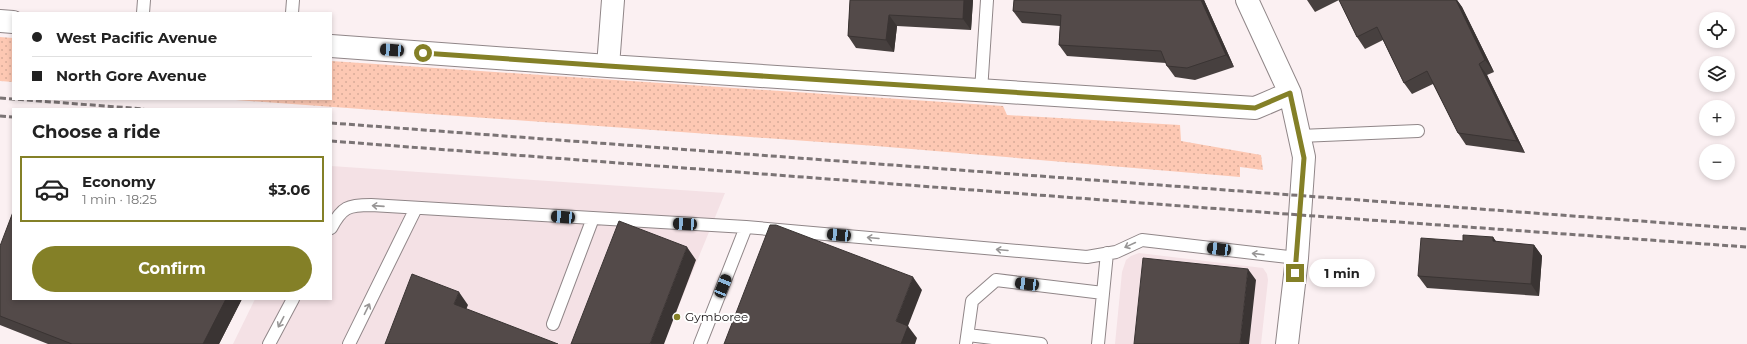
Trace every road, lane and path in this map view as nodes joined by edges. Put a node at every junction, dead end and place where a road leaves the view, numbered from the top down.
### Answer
1 (144, 0) edge
2 (293, 0) edge
3 (613, 0) edge
4 (987, 0) edge
5 (1247, 0) edge
6 (143, 12) edge
7 (292, 12) edge
8 (0, 21) edge
9 (12, 22) edge
10 (332, 46) edge
11 (608, 66) junction
12 (981, 91) junction
13 (1290, 93) junction
14 (1418, 131) dead end
15 (1300, 136) junction
16 (416, 208) junction
17 (593, 218) junction
18 (332, 226) edge
19 (746, 227) junction
20 (1107, 253) junction
21 (1297, 258) junction
22 (1103, 292) junction
23 (292, 300) edge
24 (553, 324) dead end
25 (967, 340) edge
26 (269, 344) edge
27 (350, 344) edge
28 (700, 344) edge
29 (1042, 344) edge
30 (1098, 344) edge
31 (1287, 344) edge

1 - 6 lane
2 - 7 lane
3 - 11 street
4 - 12 lane
5 - 13 street
8 - 9 street
10 - 11 street
11 - 12 street
12 - 13 street
13 - 15 street
14 - 15 lane
15 - 21 street
16 - 17 lane
16 -> 18 lane
27 -> 16 lane
17 - 19 lane
17 - 24 lane
20 -> 19 lane
19 - 28 lane
21 -> 20 lane
20 - 22 lane
21 - 31 street
22 - 25 lane
22 - 30 lane
23 -> 26 lane
25 - 29 lane

